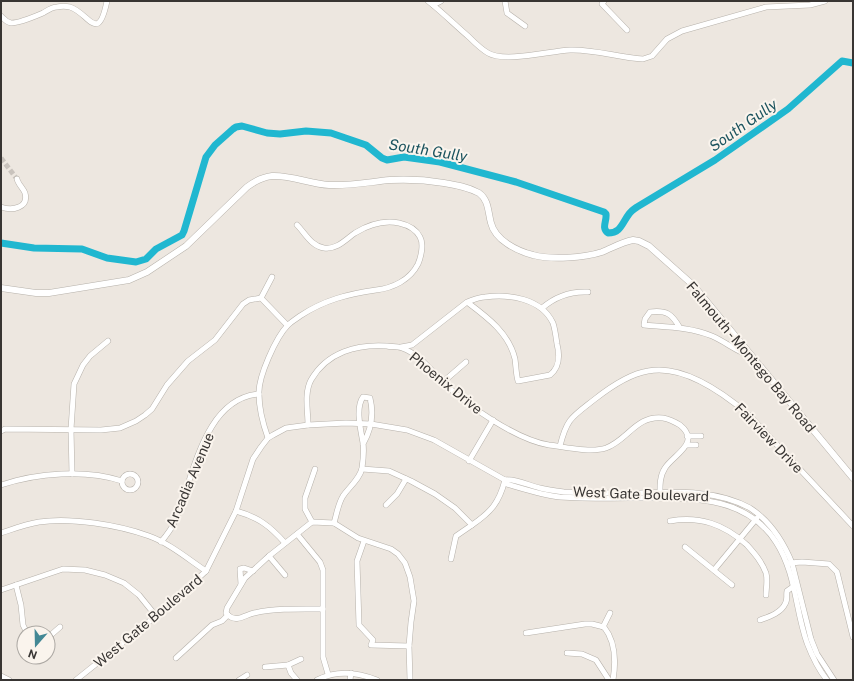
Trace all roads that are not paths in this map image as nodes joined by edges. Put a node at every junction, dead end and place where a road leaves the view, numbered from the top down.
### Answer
1 (107, 1) edge
2 (428, 1) edge
3 (441, 1) edge
4 (505, 1) edge
5 (604, 1) edge
6 (825, 1) edge
7 (433, 5) junction
8 (1, 16) edge
9 (525, 26) dead end
10 (627, 30) dead end
11 (17, 179) tunnel mouth
12 (1, 207) edge
13 (297, 225) dead end
14 (272, 277) dead end
15 (1, 288) edge
16 (588, 292) dead end
17 (261, 298) junction
18 (467, 302) junction
19 (542, 308) junction
20 (287, 325) junction
21 (680, 328) junction
22 (108, 341) dead end
23 (401, 347) junction
24 (751, 356) junction
25 (466, 362) dead end
26 (443, 382) junction
27 (259, 394) junction
28 (493, 420) junction
29 (359, 424) junction
30 (371, 424) junction
31 (308, 425) junction
32 (71, 429) junction
33 (1, 430) edge
34 (687, 436) junction
35 (701, 436) dead end
36 (268, 438) junction
37 (363, 444) junction
38 (687, 445) junction
39 (696, 445) dead end
40 (560, 446) junction
41 (469, 461) junction
42 (315, 469) dead end
43 (362, 469) junction
44 (72, 474) junction
45 (853, 478) edge
46 (406, 479) junction
47 (505, 480) junction
48 (122, 481) dead end
49 (1, 485) edge
50 (660, 495) junction
51 (386, 505) dead end
52 (236, 511) junction
53 (757, 518) junction
54 (670, 521) dead end
55 (312, 522) junction
56 (334, 523) junction
57 (472, 525) junction
58 (853, 526) edge
59 (1, 533) edge
60 (297, 534) junction
61 (740, 538) junction
62 (364, 541) junction
63 (161, 542) junction
64 (285, 543) junction
65 (685, 547) dead end
66 (269, 556) junction
67 (452, 559) dead end
68 (790, 563) junction
69 (714, 570) junction
70 (206, 571) junction
71 (252, 571) junction
72 (285, 575) dead end
73 (241, 584) junction
74 (16, 585) junction
75 (732, 585) dead end
76 (794, 586) junction
77 (1, 590) edge
78 (766, 595) dead end
79 (323, 609) junction
80 (610, 613) dead end
81 (156, 616) junction
82 (228, 616) junction
83 (760, 620) dead end
84 (23, 625) edge
85 (60, 627) dead end
86 (603, 627) junction
87 (852, 627) edge
88 (56, 630) edge
89 (526, 633) dead end
90 (853, 637) edge
91 (409, 646) junction
92 (567, 653) dead end
93 (176, 658) dead end
94 (301, 659) dead end
95 (288, 665) junction
96 (265, 667) dead end
97 (351, 673) junction
98 (328, 674) junction
99 (247, 675) dead end
100 (1, 676) edge
101 (9, 680) edge
102 (76, 680) edge
103 (239, 680) edge
104 (297, 680) edge
105 (317, 680) edge
106 (350, 680) edge
107 (377, 680) edge
108 (410, 680) edge
109 (609, 680) edge
110 (613, 680) edge
111 (827, 680) edge
112 (834, 680) edge

1 - 8 street
2 - 7 street
3 - 7 street
4 - 9 street
5 - 10 street
6 - 7 street
11 - 12 street
13 - 20 street
14 - 17 street
15 - 24 main road, Falmouth - Montego Bay Road
16 - 19 street
17 - 20 street
17 - 32 street
18 - 19 street
18 - 19 street
18 - 23 street
20 - 27 street
21 - 21 street
21 - 24 street
22 - 32 street
23 - 26 street, Phoenix Drive
23 - 31 street, Phoenix Drive
24 - 45 main road, Falmouth - Montego Bay Road
25 - 26 street
26 - 28 street, Phoenix Drive
27 - 36 street
27 - 63 street, Arcadia Avenue
28 - 40 street, Phoenix Drive
28 - 41 street
29 - 30 street, West Gate Boulevard
29 - 30 street
29 - 31 street, West Gate Boulevard
29 - 37 street
30 - 37 street
30 - 41 street, West Gate Boulevard
31 - 36 street, West Gate Boulevard
32 - 33 street
32 - 44 street
34 - 35 street
34 - 38 street
34 - 40 street, Phoenix Drive
36 - 52 street, West Gate Boulevard
37 - 43 street
38 - 39 street
38 - 50 street
40 - 58 street, Fairview Drive
41 - 47 street, West Gate Boulevard
42 - 55 street
43 - 46 street
43 - 56 street
44 - 48 street
44 - 49 street
46 - 51 street
46 - 57 street
47 - 50 street, West Gate Boulevard
47 - 57 street
50 - 53 street, West Gate Boulevard
52 - 64 street
52 - 70 street, West Gate Boulevard
53 - 61 street
53 - 68 street, West Gate Boulevard
54 - 61 street
55 - 56 street
55 - 60 street
56 - 62 street
57 - 67 street
59 - 63 street
60 - 64 street
60 - 79 street
61 - 69 street
61 - 78 street
62 - 91 street
62 - 91 street
63 - 70 street
64 - 66 street
65 - 69 street
66 - 71 street
66 - 72 street
68 - 76 street, West Gate Boulevard
68 - 87 street
68 - 112 street, West Gate Boulevard
69 - 75 street
70 - 81 street, West Gate Boulevard
71 - 73 street
71 - 73 street
73 - 82 street
74 - 77 street
74 - 81 street
74 - 84 street
76 - 83 street
76 - 111 street, West Gate Boulevard
79 - 82 street
79 - 98 street
80 - 86 street
81 - 102 street, West Gate Boulevard
82 - 93 street
85 - 88 street
86 - 89 street
86 - 110 street
87 - 90 street
91 - 108 street
92 - 109 street
94 - 95 street
95 - 96 street
95 - 104 street
97 - 98 street
97 - 106 street
97 - 107 street
98 - 105 street
99 - 103 street
100 - 101 street

